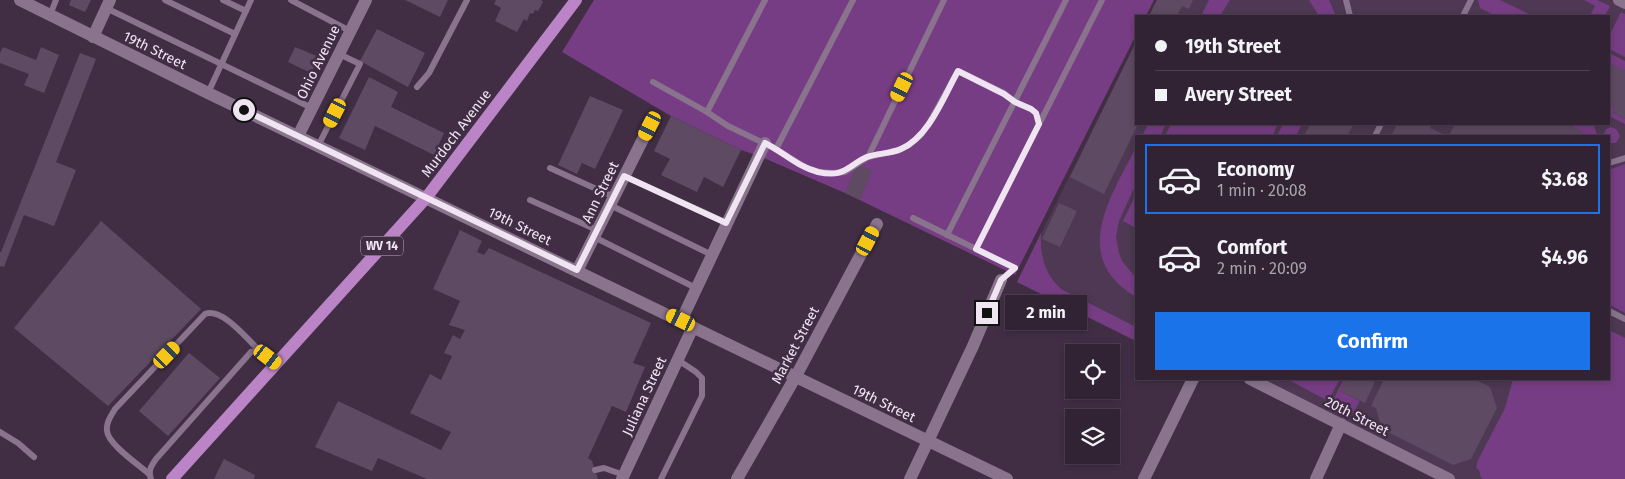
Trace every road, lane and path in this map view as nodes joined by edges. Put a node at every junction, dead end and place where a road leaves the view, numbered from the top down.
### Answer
1 (20, 0) edge
2 (56, 0) edge
3 (165, 0) edge
4 (223, 0) edge
5 (251, 0) edge
6 (291, 0) edge
7 (366, 0) edge
8 (467, 0) edge
9 (576, 0) edge
10 (765, 0) edge
11 (853, 0) edge
12 (944, 0) edge
13 (1066, 0) edge
14 (1102, 0) edge
15 (1346, 0) edge
16 (1471, 0) edge
17 (1619, 0) edge
18 (1625, 3) edge
19 (108, 4) edge
20 (246, 11) junction
21 (50, 15) junction
22 (1350, 15) edge
23 (1464, 15) edge
24 (350, 31) junction
25 (235, 34) junction
26 (93, 37) junction
27 (339, 54) junction
28 (222, 64) junction
29 (653, 82) dead end
30 (417, 87) dead end
31 (208, 93) junction
32 (1015, 102) junction
33 (312, 108) junction
34 (707, 112) junction
35 (1039, 124) junction
36 (650, 126) dead end
37 (298, 136) junction
38 (318, 146) junction
39 (770, 146) junction
40 (868, 157) junction
41 (1625, 158) edge
42 (1610, 163) edge
43 (550, 168) dead end
44 (624, 176) junction
45 (426, 198) junction
46 (530, 200) dead end
47 (612, 201) junction
48 (914, 218) dead end
49 (726, 223) junction
50 (877, 224) dead end
51 (596, 234) junction
52 (947, 235) junction
53 (976, 249) junction
54 (712, 255) junction
55 (577, 270) junction
56 (1001, 280) joint
57 (696, 288) junction
58 (1610, 312) edge
59 (1625, 319) edge
60 (681, 320) junction
61 (693, 327) junction
62 (259, 350) junction
63 (678, 360) junction
64 (276, 363) junction
65 (796, 376) junction
66 (1193, 380) edge
67 (1253, 380) edge
68 (1341, 424) junction
69 (0, 432) edge
70 (928, 441) junction
71 (34, 457) dead end
72 (595, 470) dead end
73 (150, 476) edge
74 (623, 477) edge
75 (172, 479) edge
76 (661, 479) edge
77 (737, 479) edge
78 (910, 479) edge
79 (1007, 479) edge
80 (1144, 479) edge
81 (1316, 479) edge
82 (1449, 479) edge

1 - 21 street, 19th Street
2 - 21 lane
3 - 25 lane
4 - 20 lane
5 - 20 lane
6 - 24 lane
7 - 24 street, Ohio Avenue
8 - 30 lane
9 - 45 main road, Murdoch Avenue / WV 14
10 - 34 lane
11 - 39 lane
12 - 40 lane
13 - 32 lane
14 - 35 lane
15 - 22 lane
16 - 23 lane
17 - 18 street
19 - 26 street
19 - 28 lane
20 - 25 lane
21 - 26 street, 19th Street
24 - 27 street, Ohio Avenue
25 - 28 lane
26 - 31 street, 19th Street
27 - 33 street, Ohio Avenue
27 - 38 lane
28 - 31 lane
28 - 33 lane
29 - 34 lane
31 - 37 street, 19th Street
32 - 35 lane
32 - 40 lane
32 - 52 lane
33 - 37 street, Ohio Avenue
34 - 39 lane
35 - 53 lane
36 - 44 street, Ann Street
37 - 38 street, 19th Street
38 - 45 street, 19th Street
39 - 40 lane
39 - 49 street
41 - 42 lane
43 - 47 lane
44 - 47 street, Ann Street
44 - 49 lane
45 - 55 street, 19th Street
45 - 64 main road, Murdoch Avenue / WV 14
46 - 51 lane
47 - 51 street, Ann Street
47 - 54 lane
48 - 52 lane
49 - 54 street
50 - 65 street, Market Street
51 - 55 street, Ann Street
51 - 57 lane
52 - 53 lane
53 - 56 lane
54 - 57 street
55 - 60 street, 19th Street
56 - 70 street
57 - 60 street
58 - 59 lane
60 - 61 street, 19th Street
61 - 63 street, Juliana Street
61 - 65 street, 19th Street
62 - 64 lane
62 - 73 lane
62 - 73 lane
63 - 74 street, Juliana Street
63 - 76 lane
64 - 75 main road, Murdoch Avenue / WV 14
65 - 70 street, 19th Street
65 - 77 street, Market Street
66 - 80 street
67 - 68 street, 20th Street
68 - 81 street
68 - 82 street, 20th Street
69 - 71 lane
70 - 78 street
70 - 79 street, 19th Street
72 - 74 lane

